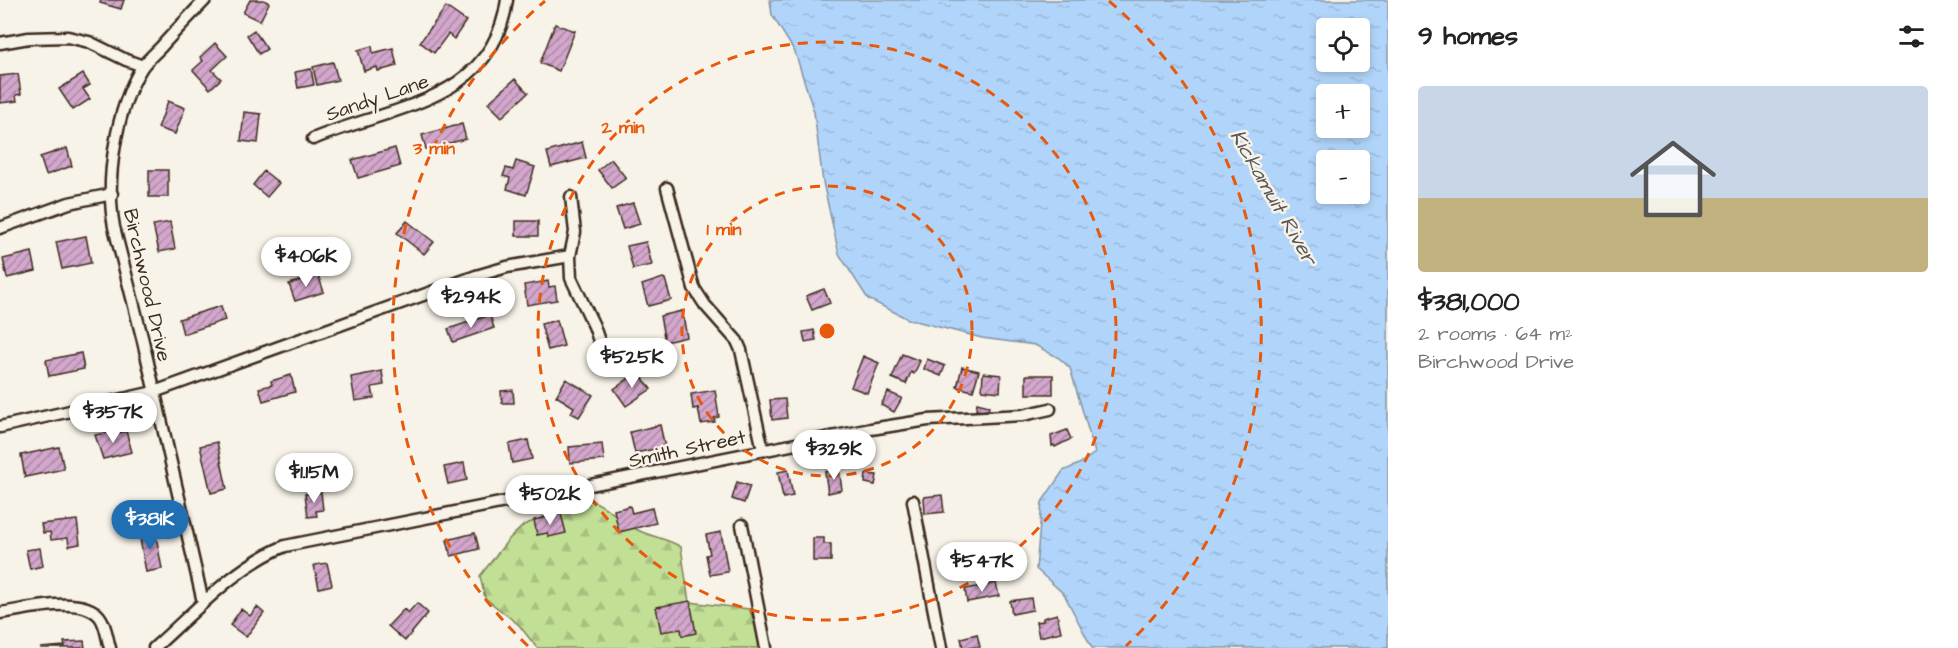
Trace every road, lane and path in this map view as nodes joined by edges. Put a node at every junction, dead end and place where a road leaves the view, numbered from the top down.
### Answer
1 (205, 0) edge
2 (507, 0) edge
3 (0, 43) edge
4 (143, 66) junction
5 (313, 139) dead end
6 (667, 188) dead end
7 (112, 194) junction
8 (571, 197) dead end
9 (0, 228) edge
10 (570, 256) junction
11 (602, 350) dead end
12 (154, 392) junction
13 (1050, 409) dead end
14 (0, 427) edge
15 (762, 450) junction
16 (913, 501) dead end
17 (742, 525) dead end
18 (203, 602) junction
19 (0, 613) edge
20 (110, 648) edge
21 (154, 648) edge
22 (766, 648) edge
23 (941, 648) edge

1 - 4 street, Birchwood Drive
2 - 5 street, Sandy Lane
3 - 4 street
4 - 7 street, Birchwood Drive
6 - 15 street
7 - 9 street
7 - 12 street, Birchwood Drive
8 - 10 street
10 - 11 street
10 - 12 street
12 - 14 street
12 - 18 street, Birchwood Drive
13 - 15 street, Smith Street
15 - 18 street, Smith Street
16 - 23 street
17 - 22 street
18 - 21 street, Smith Street
19 - 20 street

